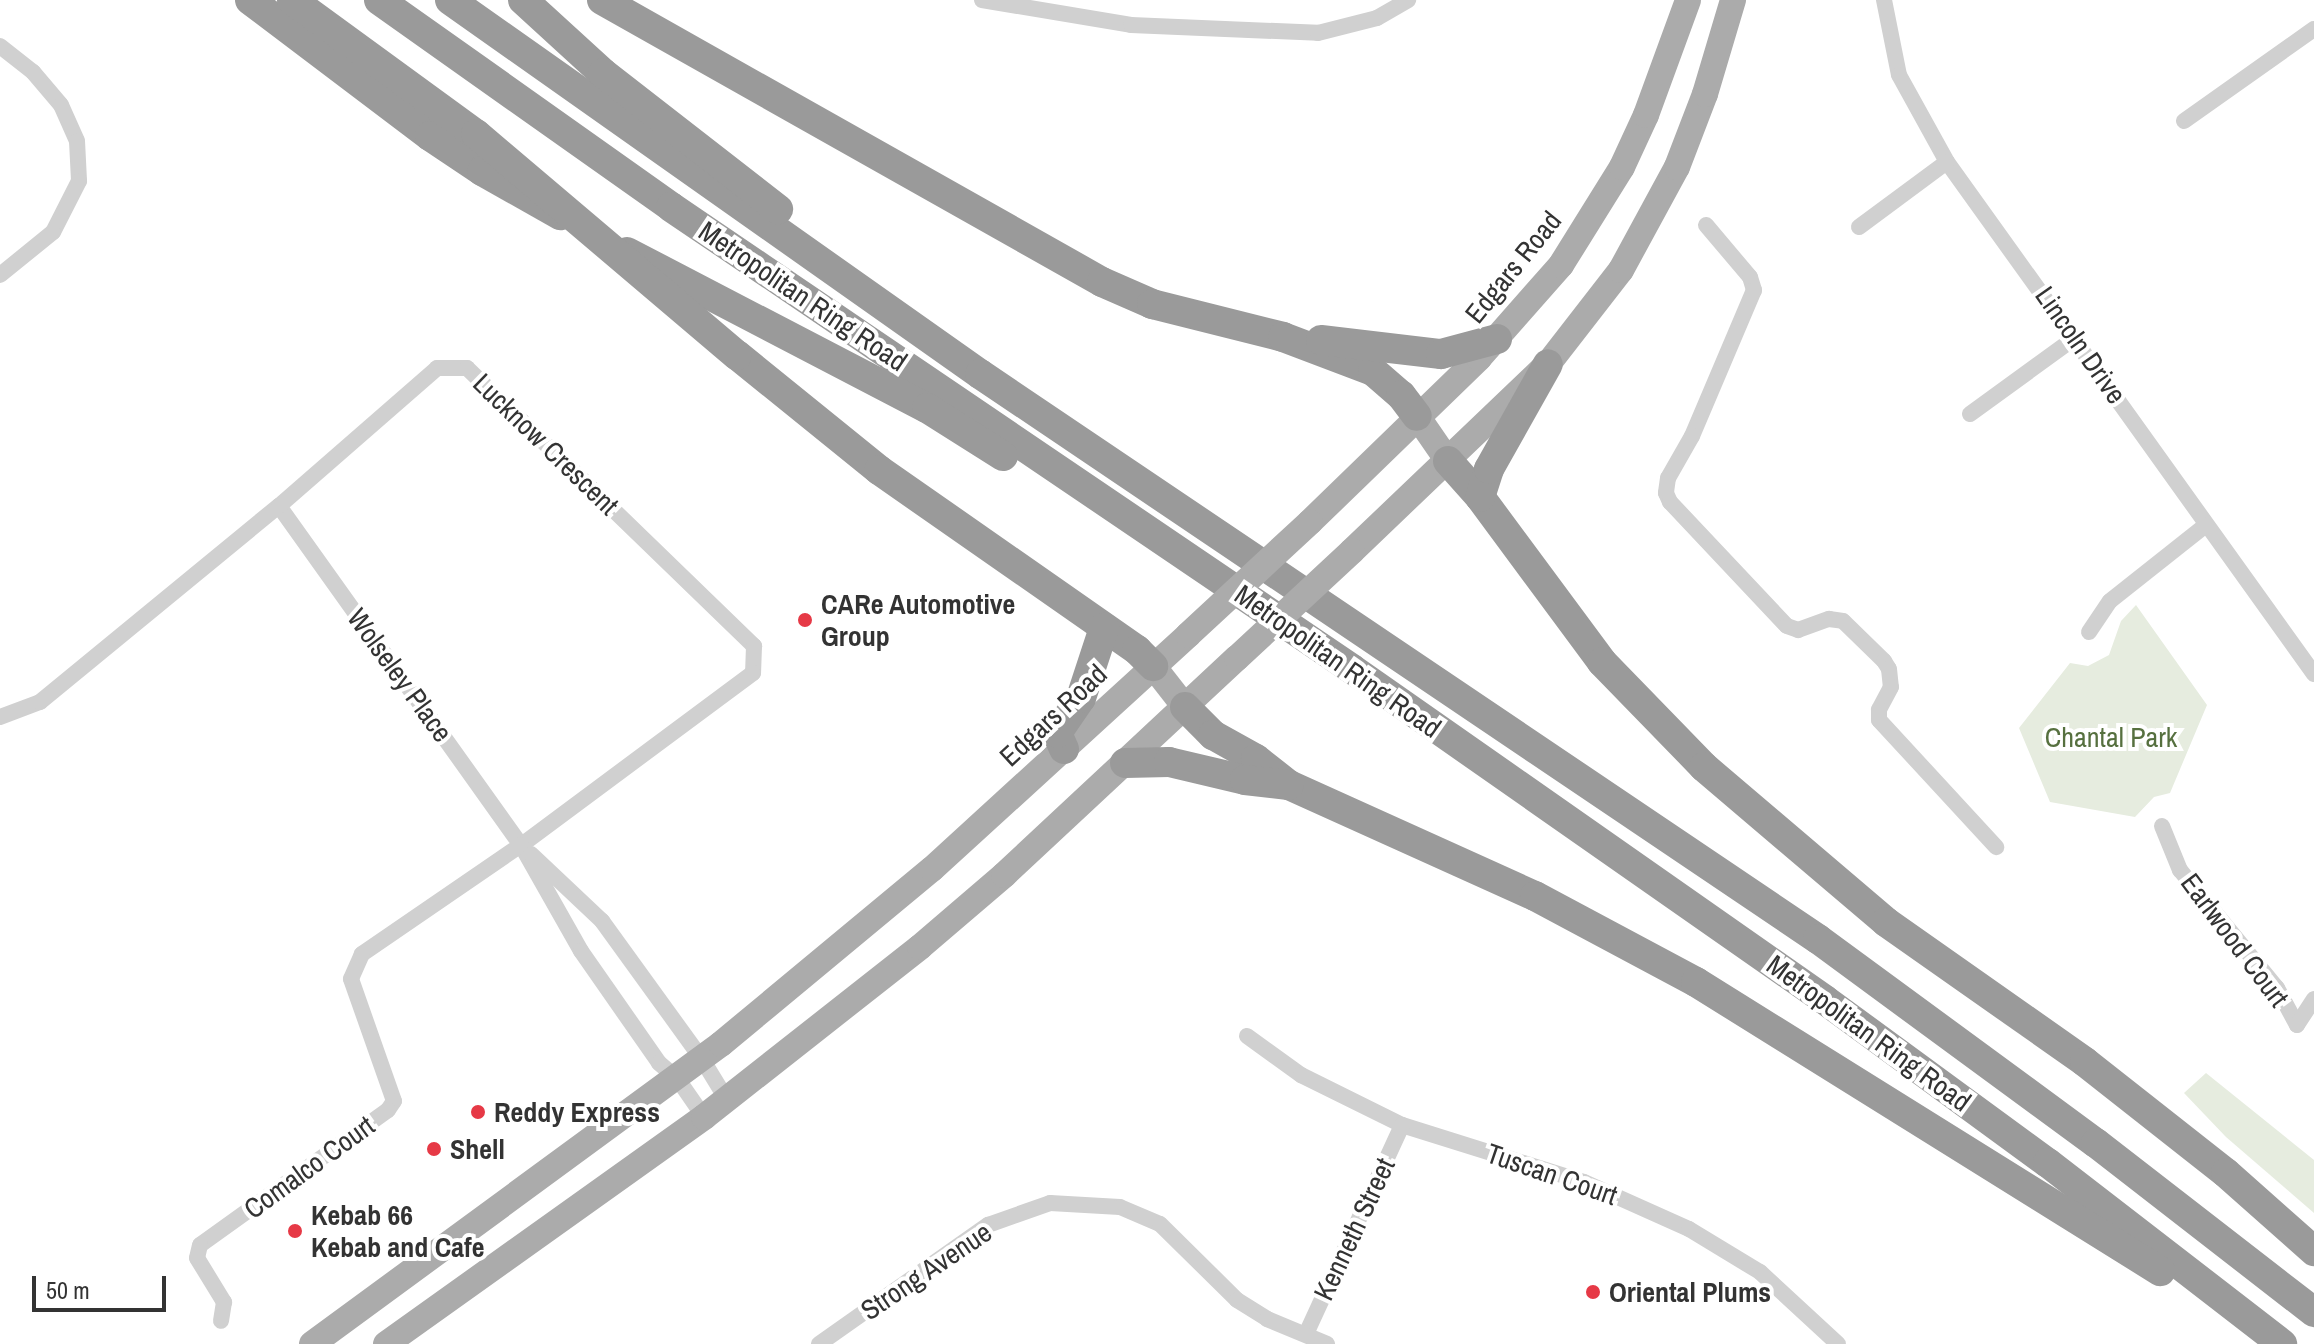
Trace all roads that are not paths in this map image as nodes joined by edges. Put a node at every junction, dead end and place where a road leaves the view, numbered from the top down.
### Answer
1 (250, 0) edge
2 (292, 0) edge
3 (319, 0) edge
4 (379, 0) edge
5 (450, 0) edge
6 (523, 0) edge
7 (602, 0) edge
8 (982, 0) edge
9 (1408, 0) edge
10 (1688, 0) edge
11 (1733, 0) edge
12 (1884, 0) edge
13 (1047, 7) edge
14 (2314, 29) edge
15 (0, 46) edge
16 (2184, 121) dead end
17 (476, 134) junction
18 (1947, 162) junction
19 (1706, 225) dead end
20 (1859, 227) dead end
21 (0, 275) edge
22 (1283, 337) junction
23 (2076, 337) junction
24 (1497, 339) junction
25 (1548, 364) junction
26 (980, 374) junction
27 (1970, 414) dead end
28 (1417, 416) junction
29 (1448, 461) junction
30 (1480, 497) junction
31 (279, 506) junction
32 (2206, 525) junction
33 (1147, 530) junction
34 (1104, 628) junction
35 (2089, 632) dead end
36 (1153, 666) junction
37 (2314, 674) edge
38 (1185, 707) junction
39 (0, 717) edge
40 (1064, 749) junction
41 (1125, 763) junction
42 (1289, 785) junction
43 (2162, 826) dead end
44 (521, 845) junction
45 (1996, 847) dead end
46 (2314, 999) edge
47 (1247, 1036) dead end
48 (702, 1059) junction
49 (677, 1078) junction
50 (727, 1100) junction
51 (704, 1117) junction
52 (1402, 1125) junction
53 (2314, 1251) edge
54 (2314, 1312) edge
55 (221, 1321) dead end
56 (1306, 1334) junction
57 (312, 1344) edge
58 (386, 1344) edge
59 (819, 1344) edge
60 (1327, 1344) edge
61 (1838, 1344) edge
62 (2273, 1344) edge
63 (2282, 1344) edge

1 - 33 highway
2 - 17 highway
3 - 17 highway
4 - 33 highway, Metropolitan Ring Road
5 - 26 highway, Metropolitan Ring Road
6 - 26 highway
7 - 22 highway
8 - 13 street
9 - 13 street
10 - 24 main road, Edgars Road
11 - 25 main road
12 - 18 street, Lincoln Drive
14 - 16 street
15 - 21 street
17 - 34 highway, bridge
18 - 20 street
18 - 23 street, Lincoln Drive
19 - 45 street
22 - 24 highway
22 - 28 highway
23 - 27 street
23 - 32 street, Lincoln Drive
24 - 28 main road, Edgars Road
25 - 29 main road
25 - 30 highway
26 - 54 highway, Metropolitan Ring Road
28 - 29 main road
28 - 36 main road, Edgars Road, bridge
29 - 30 highway
29 - 38 main road, bridge
30 - 53 highway
31 - 39 street, Lucknow Crescent
31 - 44 street, Wolseley Place
31 - 44 street, Lucknow Crescent
32 - 35 street
32 - 37 street, Lincoln Drive
33 - 63 highway, Metropolitan Ring Road
34 - 36 highway
34 - 40 highway
36 - 38 main road
36 - 40 main road, Edgars Road
38 - 41 main road
38 - 42 highway
40 - 48 main road, Edgars Road
41 - 42 highway
41 - 50 main road
42 - 62 highway
43 - 46 street, Earlwood Court
44 - 48 street, Wolseley Place
44 - 49 street, Wolseley Place
44 - 55 street, Comalco Court
47 - 52 street, Tuscan Court
48 - 49 main road, Edgars Road
48 - 50 street, Wolseley Place
49 - 51 street, Wolseley Place
49 - 57 main road, Edgars Road
50 - 51 main road
51 - 58 main road
52 - 56 street, Kenneth Street
52 - 61 street, Tuscan Court
56 - 59 street, Strong Avenue
56 - 60 street, Strong Avenue

